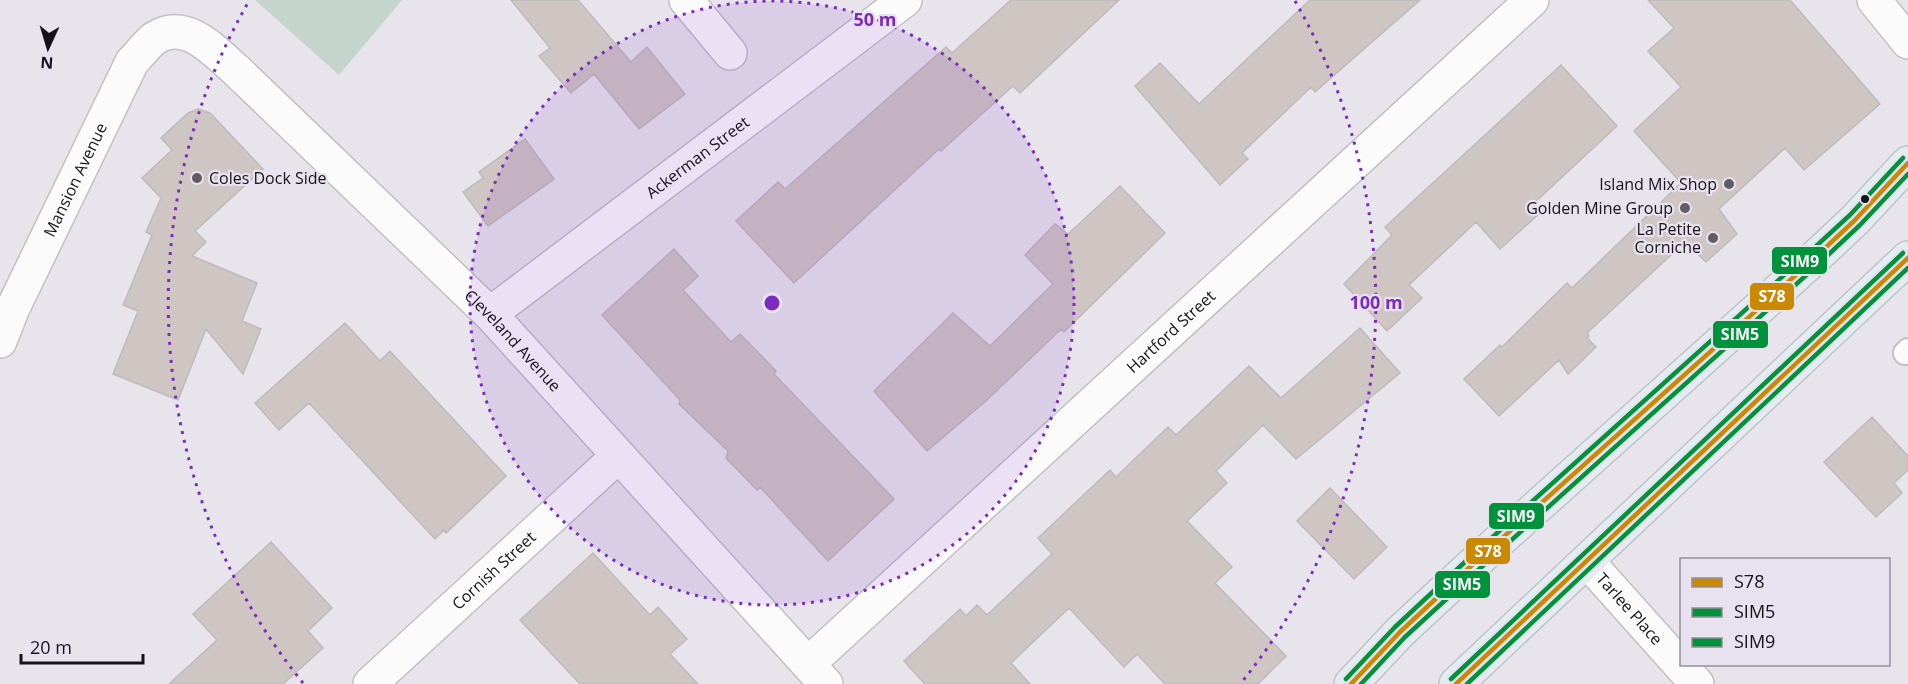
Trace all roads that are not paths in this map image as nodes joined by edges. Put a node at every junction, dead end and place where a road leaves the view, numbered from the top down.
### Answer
1 (686, 0) edge
2 (905, 0) edge
3 (1532, 0) edge
4 (1874, 0) edge
5 (169, 32) joint
6 (1908, 42) edge
7 (730, 53) dead end
8 (1908, 163) edge
9 (1908, 258) edge
10 (490, 315) junction
11 (0, 341) edge
12 (617, 456) junction
13 (1587, 561) junction
14 (1680, 665) edge
15 (1681, 666) edge
16 (817, 674) edge
17 (370, 684) edge
18 (1351, 684) edge
19 (1456, 684) edge
20 (1697, 684) edge

1 - 7 street
2 - 10 street, Ackerman Street
3 - 16 street, Hartford Street
4 - 6 street
5 - 10 street, Cleveland Avenue
5 - 11 street, Mansion Avenue
8 - 18 main road
9 - 13 main road
10 - 12 street, Cleveland Avenue
12 - 16 street, Cleveland Avenue
12 - 17 street, Cornish Street
13 - 14 street, Tarlee Place
13 - 19 main road
15 - 20 street, Tarlee Place

